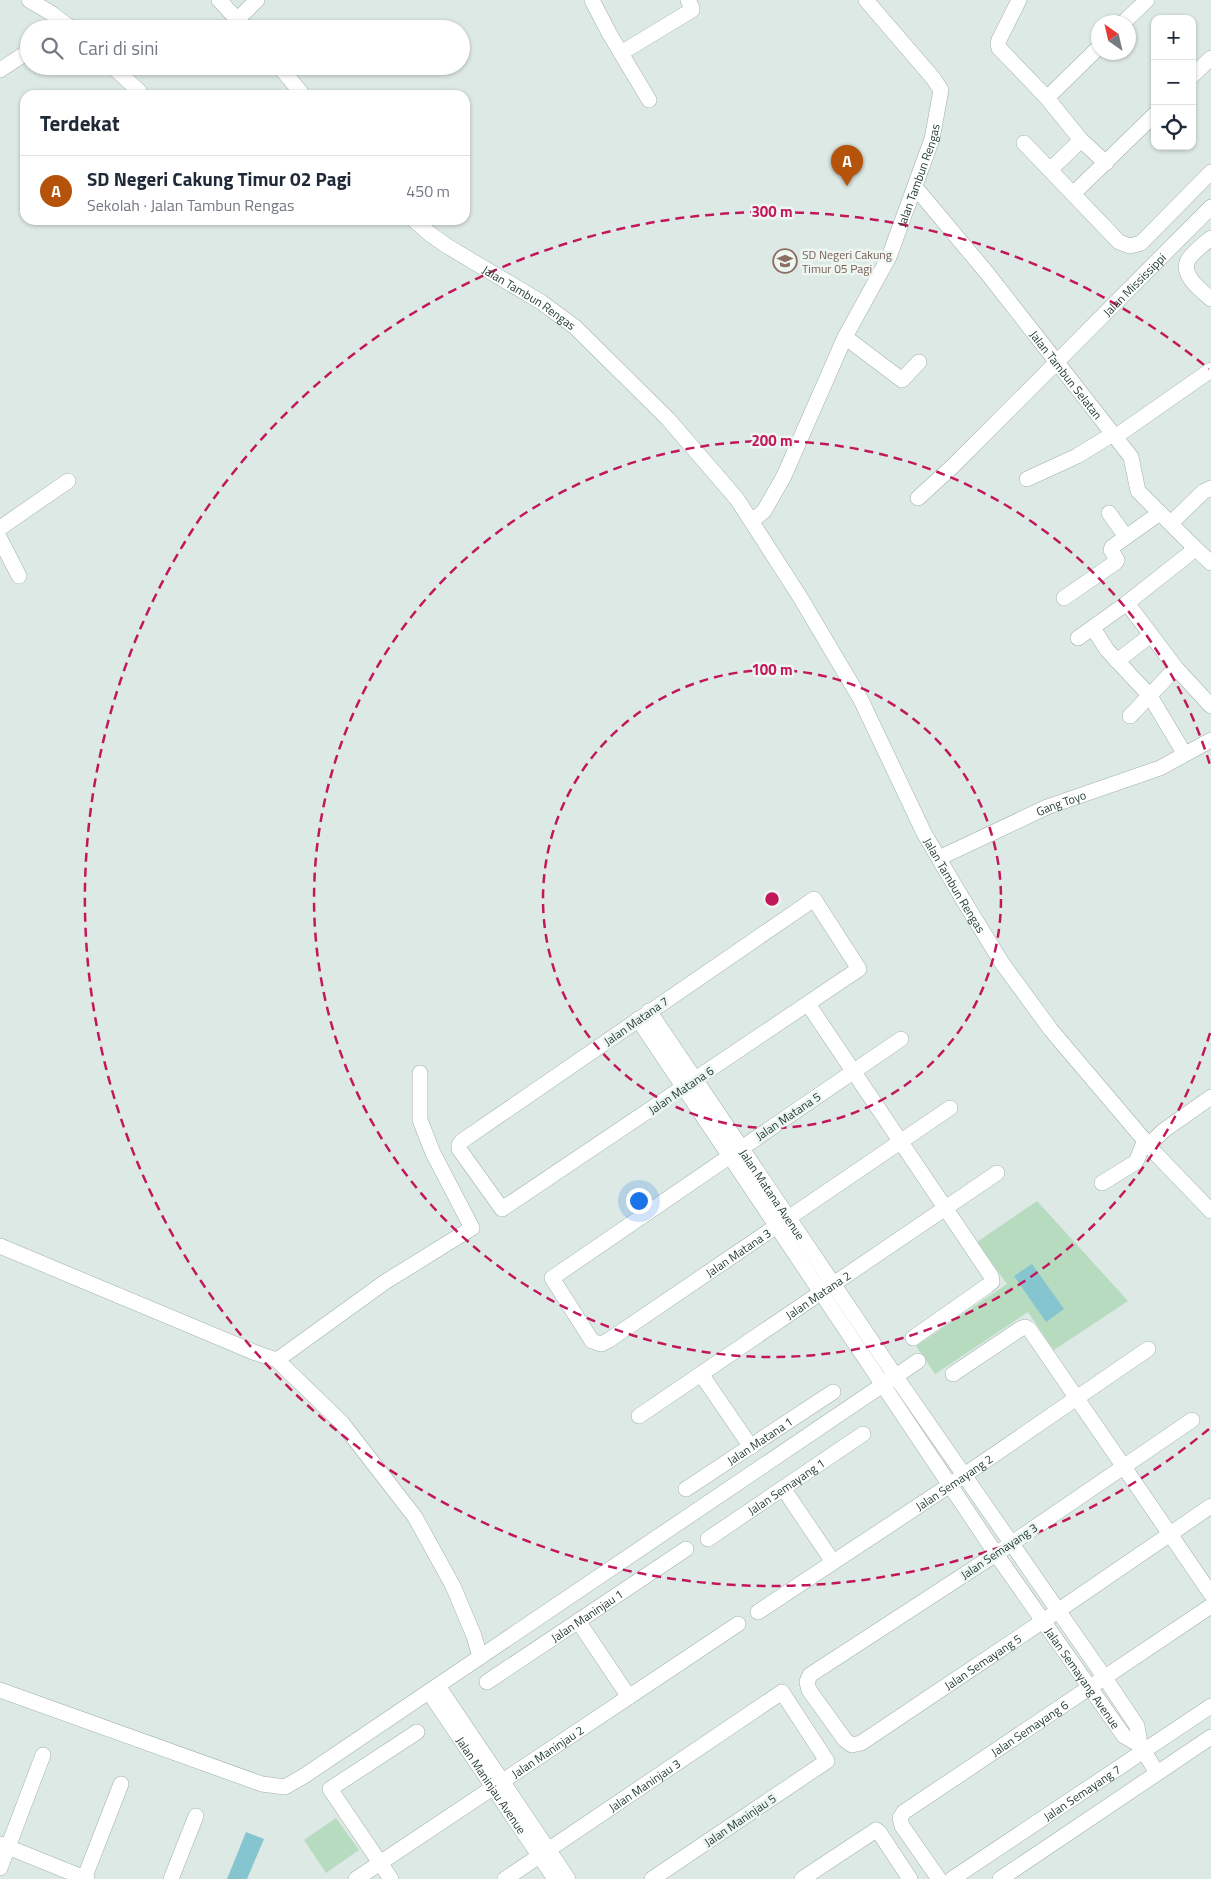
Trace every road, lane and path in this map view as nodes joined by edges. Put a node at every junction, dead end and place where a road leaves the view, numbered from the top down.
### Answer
1 (29, 0) edge
2 (219, 0) edge
3 (592, 0) edge
4 (688, 0) edge
5 (866, 0) edge
6 (1019, 0) edge
7 (1147, 0) edge
8 (248, 12) edge
9 (1131, 15) edge
10 (57, 20) edge
11 (620, 53) junction
12 (1091, 55) edge
13 (20, 57) edge
14 (1211, 58) edge
15 (0, 70) edge
16 (1196, 72) edge
17 (122, 75) edge
18 (286, 75) edge
19 (138, 90) edge
20 (298, 90) edge
21 (1047, 98) junction
22 (649, 100) dead end
23 (1151, 118) edge
24 (1081, 140) junction
25 (1024, 143) dead end
26 (1106, 163) junction
27 (1050, 170) junction
28 (1211, 172) edge
29 (915, 187) junction
30 (1073, 194) junction
31 (1211, 207) edge
32 (420, 225) edge
33 (1211, 238) edge
34 (1211, 300) edge
35 (845, 337) junction
36 (919, 362) dead end
37 (1056, 362) junction
38 (1211, 370) edge
39 (1114, 436) junction
40 (1027, 479) dead end
41 (68, 481) dead end
42 (1211, 488) edge
43 (918, 498) dead end
44 (1109, 513) dead end
45 (758, 517) junction
46 (1166, 518) junction
47 (0, 528) edge
48 (1126, 537) junction
49 (0, 539) edge
50 (1194, 548) junction
51 (1211, 563) edge
52 (19, 576) dead end
53 (1064, 598) dead end
54 (1127, 603) junction
55 (1093, 628) junction
56 (1151, 635) junction
57 (1078, 638) dead end
58 (1117, 661) junction
59 (1176, 668) junction
60 (1150, 696) junction
61 (1211, 706) edge
62 (1130, 716) dead end
63 (1211, 740) edge
64 (1184, 753) junction
65 (949, 853) junction
66 (814, 899) joint
67 (808, 1004) junction
68 (643, 1015) junction
69 (901, 1039) dead end
70 (854, 1071) junction
71 (420, 1073) dead end
72 (690, 1084) junction
73 (1211, 1097) edge
74 (950, 1108) dead end
75 (1152, 1139) junction
76 (900, 1141) junction
77 (735, 1152) junction
78 (996, 1173) dead end
79 (1102, 1183) dead end
80 (945, 1208) junction
81 (502, 1209) joint
82 (1211, 1211) edge
83 (782, 1222) junction
84 (0, 1246) edge
85 (827, 1289) junction
86 (913, 1338) dead end
87 (601, 1344) joint
88 (1148, 1349) dead end
89 (278, 1360) junction
90 (918, 1361) dead end
91 (701, 1374) junction
92 (952, 1374) dead end
93 (896, 1377) junction
94 (883, 1386) junction
95 (833, 1392) dead end
96 (1078, 1397) junction
97 (639, 1416) dead end
98 (1192, 1420) dead end
99 (863, 1434) dead end
100 (751, 1447) junction
101 (1124, 1466) junction
102 (964, 1475) junction
103 (950, 1485) junction
104 (783, 1488) junction
105 (686, 1490) dead end
106 (1211, 1506) edge
107 (1170, 1534) junction
108 (708, 1539) dead end
109 (1010, 1544) junction
110 (686, 1549) dead end
111 (996, 1554) junction
112 (833, 1562) junction
113 (1211, 1594) edge
114 (1211, 1606) edge
115 (1059, 1610) junction
116 (758, 1612) dead end
117 (578, 1621) junction
118 (1043, 1621) junction
119 (738, 1624) dead end
120 (480, 1657) junction
121 (1105, 1678) junction
122 (488, 1682) dead end
123 (1090, 1688) junction
124 (433, 1689) junction
125 (0, 1690) edge
126 (782, 1692) joint
127 (629, 1697) junction
128 (1211, 1706) edge
129 (417, 1732) dead end
130 (1211, 1737) edge
131 (852, 1745) joint
132 (1142, 1749) junction
133 (43, 1755) dead end
134 (1158, 1773) junction
135 (121, 1784) dead end
136 (498, 1784) junction
137 (196, 1816) dead end
138 (4, 1846) edge
139 (544, 1853) junction
140 (380, 1863) junction
141 (0, 1868) edge
142 (85, 1879) edge
143 (171, 1879) edge
144 (356, 1879) edge
145 (390, 1879) edge
146 (505, 1879) edge
147 (555, 1879) edge
148 (568, 1879) edge
149 (652, 1879) edge
150 (802, 1879) edge
151 (910, 1879) edge
152 (939, 1879) edge
153 (952, 1879) edge
154 (1000, 1879) edge

1 - 10 street
2 - 8 street
3 - 11 street
4 - 11 street
5 - 29 street, Jalan Tambun Rengas
6 - 21 street
7 - 9 street
11 - 22 street
12 - 21 street
13 - 15 street
14 - 16 street
17 - 19 street
18 - 20 street
21 - 24 street
23 - 26 street
24 - 26 street
24 - 27 street
25 - 27 street
26 - 30 street
27 - 30 street
28 - 30 street
29 - 35 street, Jalan Tambun Rengas
29 - 37 street, Jalan Tambun Selatan
31 - 37 street, Jalan Mississippi
32 - 45 street, Jalan Tambun Rengas
33 - 34 street
35 - 36 street
35 - 45 street, Jalan Tambun Rengas
37 - 39 street, Jalan Tambun Selatan
37 - 43 street, Jalan Mississippi
38 - 39 street
39 - 40 street
39 - 46 street, Jalan Tambun Selatan
41 - 47 street
42 - 46 street
44 - 48 street
45 - 65 street, Jalan Tambun Rengas
46 - 48 street
46 - 50 street, Jalan Tambun Selatan
48 - 53 street
49 - 52 street
50 - 51 street, Jalan Tambun Selatan
50 - 54 street
54 - 55 street
54 - 56 street
55 - 57 street
55 - 58 street
56 - 58 street
56 - 59 street
58 - 60 street
59 - 60 street
59 - 61 street
60 - 62 street
60 - 64 street
63 - 64 street, Gang Toyo
64 - 65 street, Gang Toyo
65 - 75 street, Jalan Tambun Rengas
66 - 67 street, Jalan Matana 6
66 - 68 street, Jalan Matana 7
67 - 70 street
67 - 72 street, Jalan Matana 6
68 - 72 street, Jalan Matana Avenue
68 - 81 street, Jalan Matana 7
69 - 70 street, Jalan Matana 5
70 - 76 street
70 - 77 street, Jalan Matana 5
71 - 89 street
72 - 77 street, Jalan Matana Avenue
72 - 81 street, Jalan Matana 6
73 - 75 street
74 - 76 street, Jalan Matana 3
75 - 79 street
75 - 82 street, Jalan Tambun Rengas
76 - 80 street
76 - 83 street, Jalan Matana 3
77 - 83 street, Jalan Matana Avenue
77 - 87 street, Jalan Matana 5
78 - 80 street, Jalan Matana 2
80 - 85 street, Jalan Matana 2
80 - 86 street
83 - 85 street, Jalan Matana Avenue
83 - 87 street, Jalan Matana 3
84 - 89 street
85 - 91 street, Jalan Matana 2
85 - 93 street, Jalan Matana Avenue
85 - 94 street, Jalan Matana Avenue
88 - 96 street, Jalan Semayang 2
89 - 120 street
90 - 93 street
91 - 97 street, Jalan Matana 2
91 - 100 street
92 - 96 street
93 - 94 street
93 - 102 street, Jalan Semayang Avenue
94 - 103 street, Jalan Semayang Avenue
94 - 120 street
95 - 100 street, Jalan Matana 1
96 - 101 street
96 - 102 street, Jalan Semayang 2
98 - 101 street, Jalan Semayang 3
99 - 104 street, Jalan Semayang 1
100 - 105 street, Jalan Matana 1
101 - 107 street
101 - 109 street, Jalan Semayang 3
102 - 103 street, Jalan Semayang 2
102 - 109 street, Jalan Semayang Avenue
103 - 111 street, Jalan Semayang Avenue
103 - 112 street, Jalan Semayang 2
104 - 108 street, Jalan Semayang 1
104 - 112 street
106 - 107 street, Jalan Semayang 5
107 - 113 street
107 - 115 street, Jalan Semayang 5
109 - 111 street, Jalan Semayang 3
109 - 115 street, Jalan Semayang Avenue
110 - 117 street, Jalan Maninjau 1
111 - 118 street, Jalan Semayang Avenue
111 - 131 street, Jalan Semayang 3
112 - 116 street, Jalan Semayang 2
114 - 121 street, Jalan Semayang 6
115 - 118 street, Jalan Semayang 5
115 - 121 street, Jalan Semayang Avenue
117 - 122 street, Jalan Maninjau 1
117 - 127 street
118 - 123 street, Jalan Semayang Avenue
118 - 131 street, Jalan Semayang 5
119 - 127 street, Jalan Maninjau 2
120 - 124 street
121 - 123 street, Jalan Semayang 6
121 - 132 street, Jalan Semayang Avenue
123 - 132 street, Jalan Semayang Avenue
123 - 152 street, Jalan Semayang 6
124 - 125 street
124 - 136 street, Jalan Maninjau Avenue
126 - 139 street, Jalan Maninjau 3
126 - 149 street, Jalan Maninjau 5
127 - 136 street, Jalan Maninjau 2
128 - 132 street, Jalan Semayang 7
129 - 140 street
130 - 134 street
132 - 134 street
132 - 153 street, Jalan Semayang 7
133 - 138 street
134 - 154 street
135 - 142 street
136 - 139 street, Jalan Maninjau Avenue
136 - 140 street, Jalan Maninjau 2
137 - 143 street
138 - 141 street
138 - 142 street
139 - 146 street, Jalan Maninjau 3
139 - 147 street, Jalan Maninjau Avenue
139 - 148 street, Jalan Maninjau Avenue
140 - 144 street, Jalan Maninjau 2
140 - 145 street
150 - 151 street

